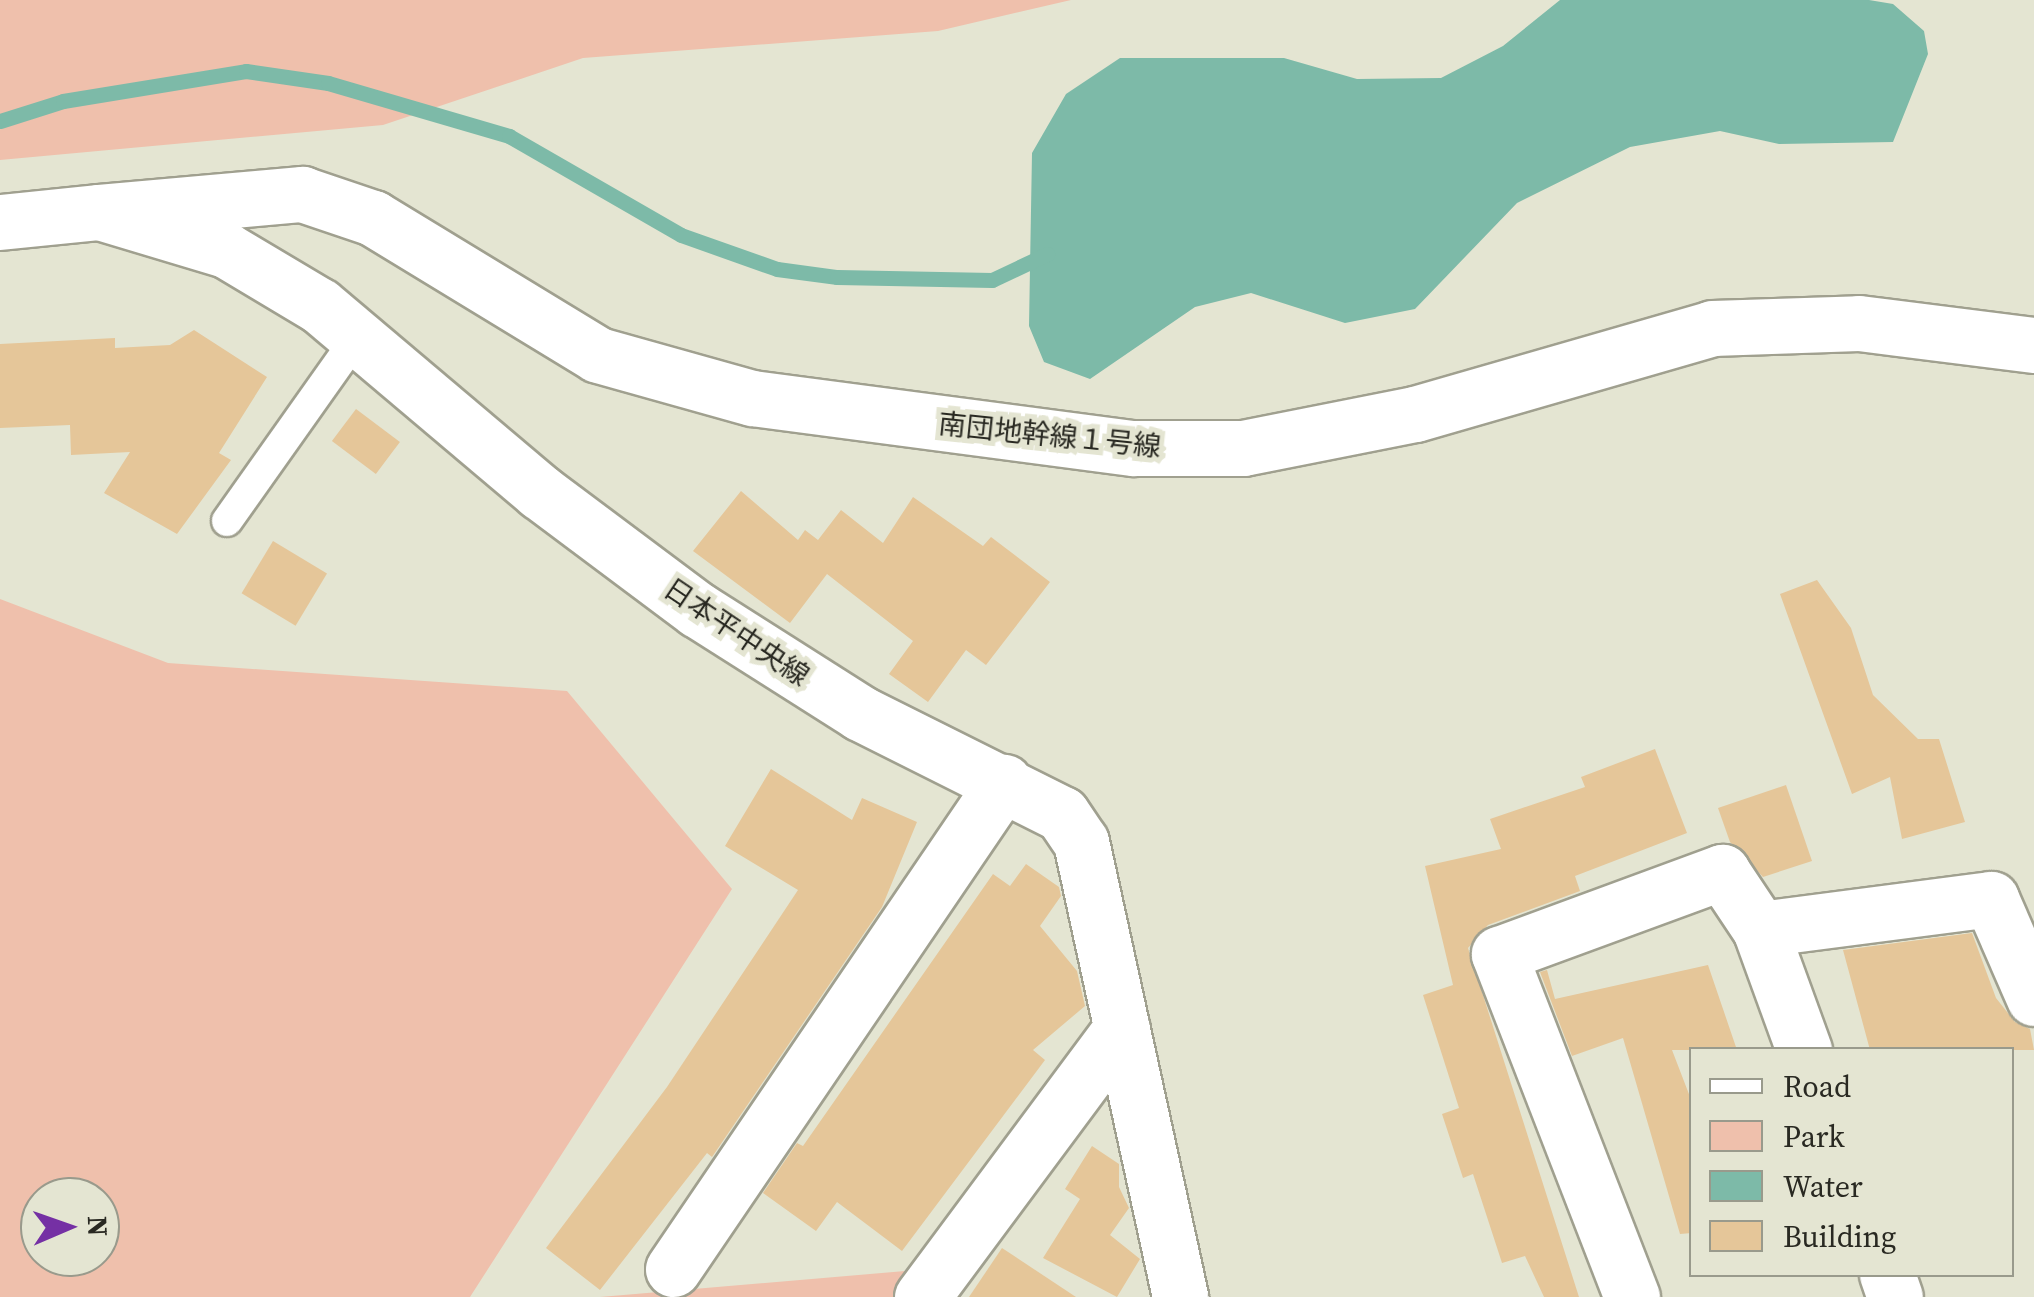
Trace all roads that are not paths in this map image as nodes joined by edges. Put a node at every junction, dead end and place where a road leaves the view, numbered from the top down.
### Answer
1 (100, 212) junction
2 (0, 222) edge
3 (358, 336) junction
4 (2034, 345) edge
5 (227, 522) dead end
6 (1004, 782) junction
7 (1760, 929) junction
8 (2034, 998) edge
9 (1122, 1028) junction
10 (1803, 1047) edge
11 (673, 1270) dead end
12 (922, 1297) edge
13 (1180, 1297) edge
14 (1632, 1297) edge

1 - 2 street, 日本平中央線
1 - 3 street, 日本平中央線
1 - 4 street, 南団地幹線１号線
3 - 5 lane
3 - 6 street, 日本平中央線
6 - 9 street, 日本平中央線
6 - 11 street
7 - 8 street
7 - 10 street
7 - 14 street
9 - 12 street
9 - 13 street, 日本平中央線

